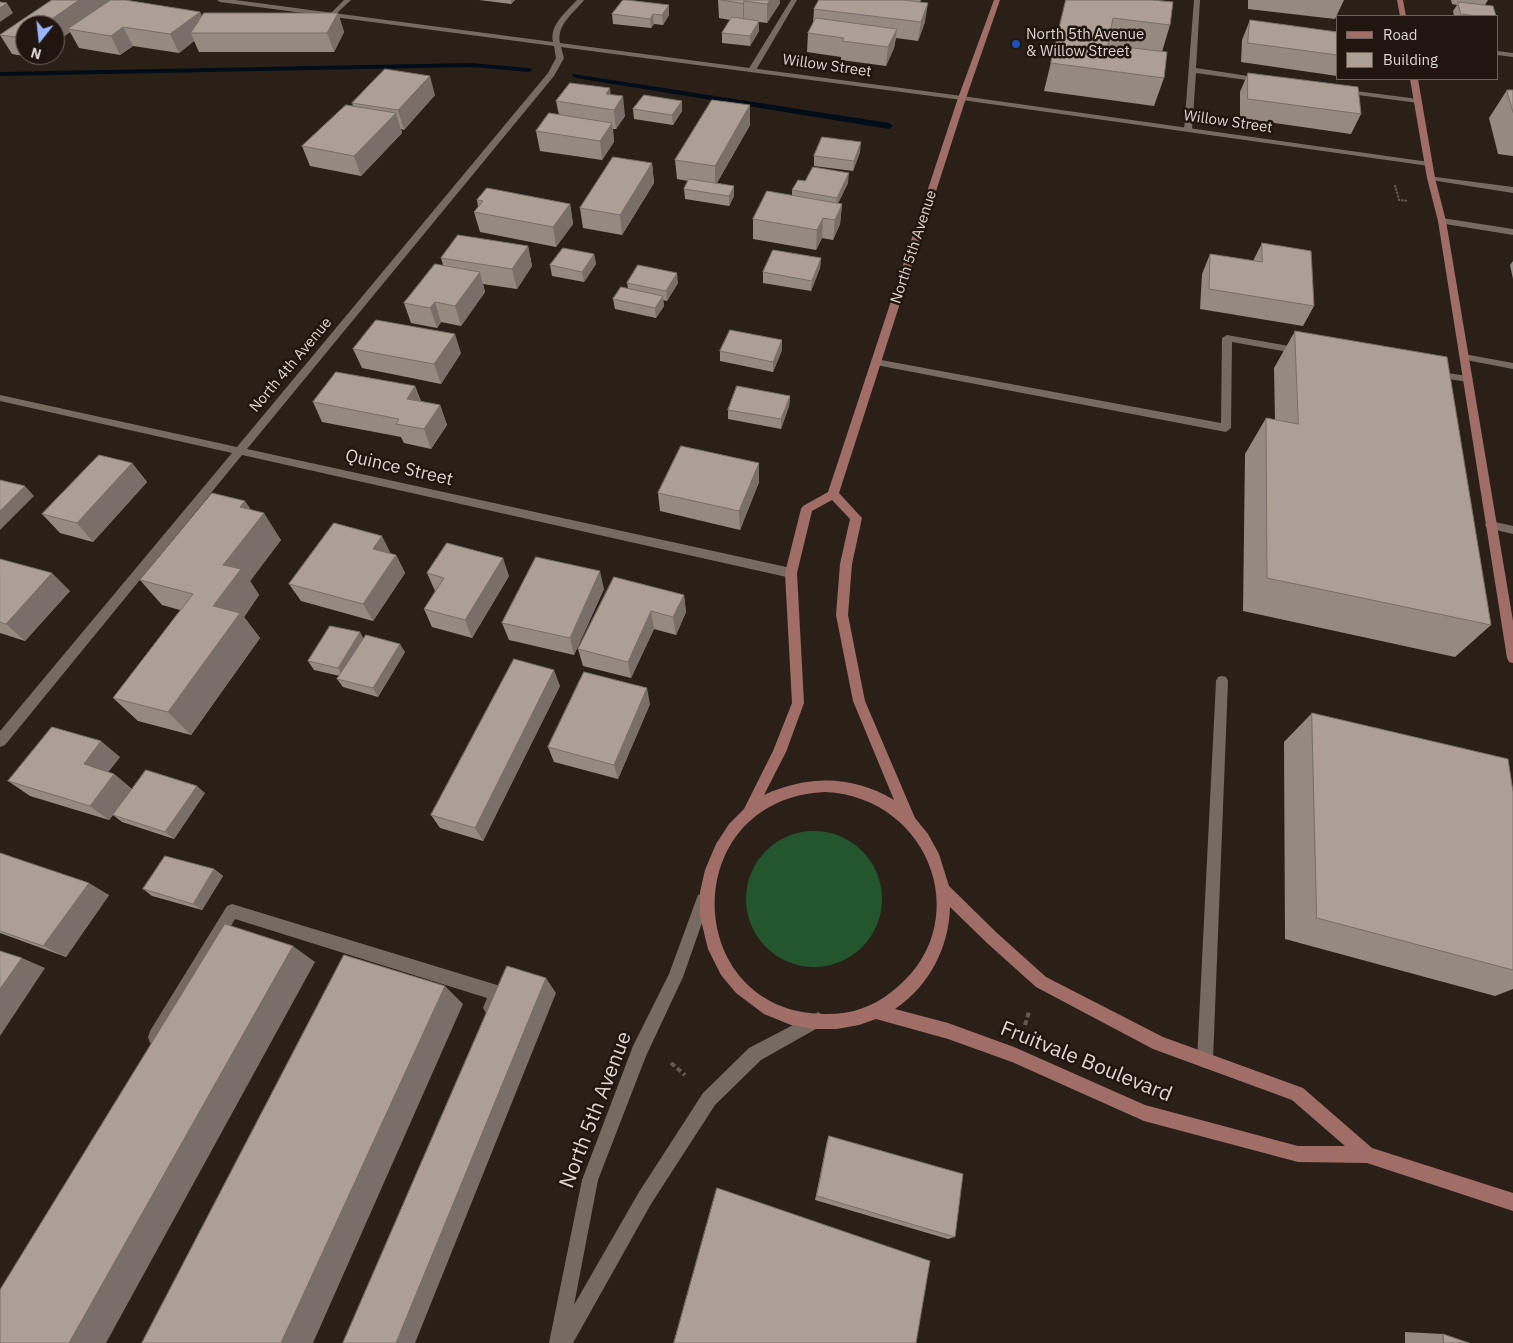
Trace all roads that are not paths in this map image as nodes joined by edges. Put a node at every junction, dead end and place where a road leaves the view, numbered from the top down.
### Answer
1 (220, 0) edge
2 (348, 0) edge
3 (581, 0) edge
4 (794, 0) edge
5 (997, 0) edge
6 (1197, 0) edge
7 (1400, 0) edge
8 (332, 15) junction
9 (1403, 15) edge
10 (558, 44) junction
11 (1498, 53) edge
12 (1513, 55) edge
13 (752, 70) junction
14 (1192, 70) junction
15 (1414, 80) edge
16 (1270, 81) edge
17 (1339, 90) edge
18 (962, 98) junction
19 (1418, 101) junction
20 (1188, 130) junction
21 (1429, 164) junction
22 (1431, 178) junction
23 (1513, 190) edge
24 (1442, 221) junction
25 (1513, 232) edge
26 (1314, 354) edge
27 (1464, 357) junction
28 (876, 362) junction
29 (1513, 366) edge
30 (1419, 371) edge
31 (1468, 380) junction
32 (0, 398) edge
33 (239, 450) junction
34 (833, 494) junction
35 (1491, 525) junction
36 (1513, 530) edge
37 (790, 573) junction
38 (1513, 658) edge
39 (1222, 681) dead end
40 (0, 741) edge
41 (751, 808) junction
42 (912, 825) junction
43 (945, 891) junction
44 (703, 900) junction
45 (361, 950) junction
46 (352, 968) edge
47 (878, 1012) junction
48 (485, 1020) edge
49 (818, 1020) junction
50 (150, 1047) edge
51 (1206, 1060) junction
52 (1367, 1155) junction
53 (1513, 1202) edge
54 (558, 1343) edge
55 (563, 1343) edge

1 - 8 street, Willow Street
2 - 8 street
3 - 10 street, North 4th Avenue
4 - 13 street
5 - 18 main road, North 5th Avenue
6 - 14 street
7 - 9 main road
8 - 10 street, Willow Street
10 - 13 street, Willow Street
10 - 33 street, North 4th Avenue
11 - 12 street
13 - 18 street, Willow Street
14 - 16 street
14 - 20 street
15 - 19 main road
17 - 19 street
18 - 20 street, Willow Street
18 - 28 main road, North 5th Avenue
19 - 21 main road
20 - 21 street, Willow Street
21 - 22 main road
22 - 23 street
22 - 24 main road
24 - 25 street
24 - 27 main road
26 - 28 street
27 - 29 street
27 - 31 main road
28 - 34 main road, North 5th Avenue
30 - 31 street
31 - 35 main road
32 - 33 street, Quince Street
33 - 37 street, Quince Street
33 - 40 street, North 4th Avenue
34 - 37 main road
34 - 42 main road
35 - 36 street
35 - 38 main road
37 - 41 main road
39 - 51 street
41 - 42 main road, Fruitvale Boulevard
41 - 44 main road, Fruitvale Boulevard
42 - 43 main road, Fruitvale Boulevard
43 - 47 main road, Fruitvale Boulevard
43 - 51 main road, Fruitvale Boulevard
44 - 49 main road, Fruitvale Boulevard
44 - 54 street, North 5th Avenue
45 - 46 street
45 - 48 street
45 - 50 street
47 - 49 main road, Fruitvale Boulevard
47 - 52 main road, Fruitvale Boulevard
49 - 55 street
51 - 52 main road, Fruitvale Boulevard
52 - 53 main road, Fruitvale Boulevard

